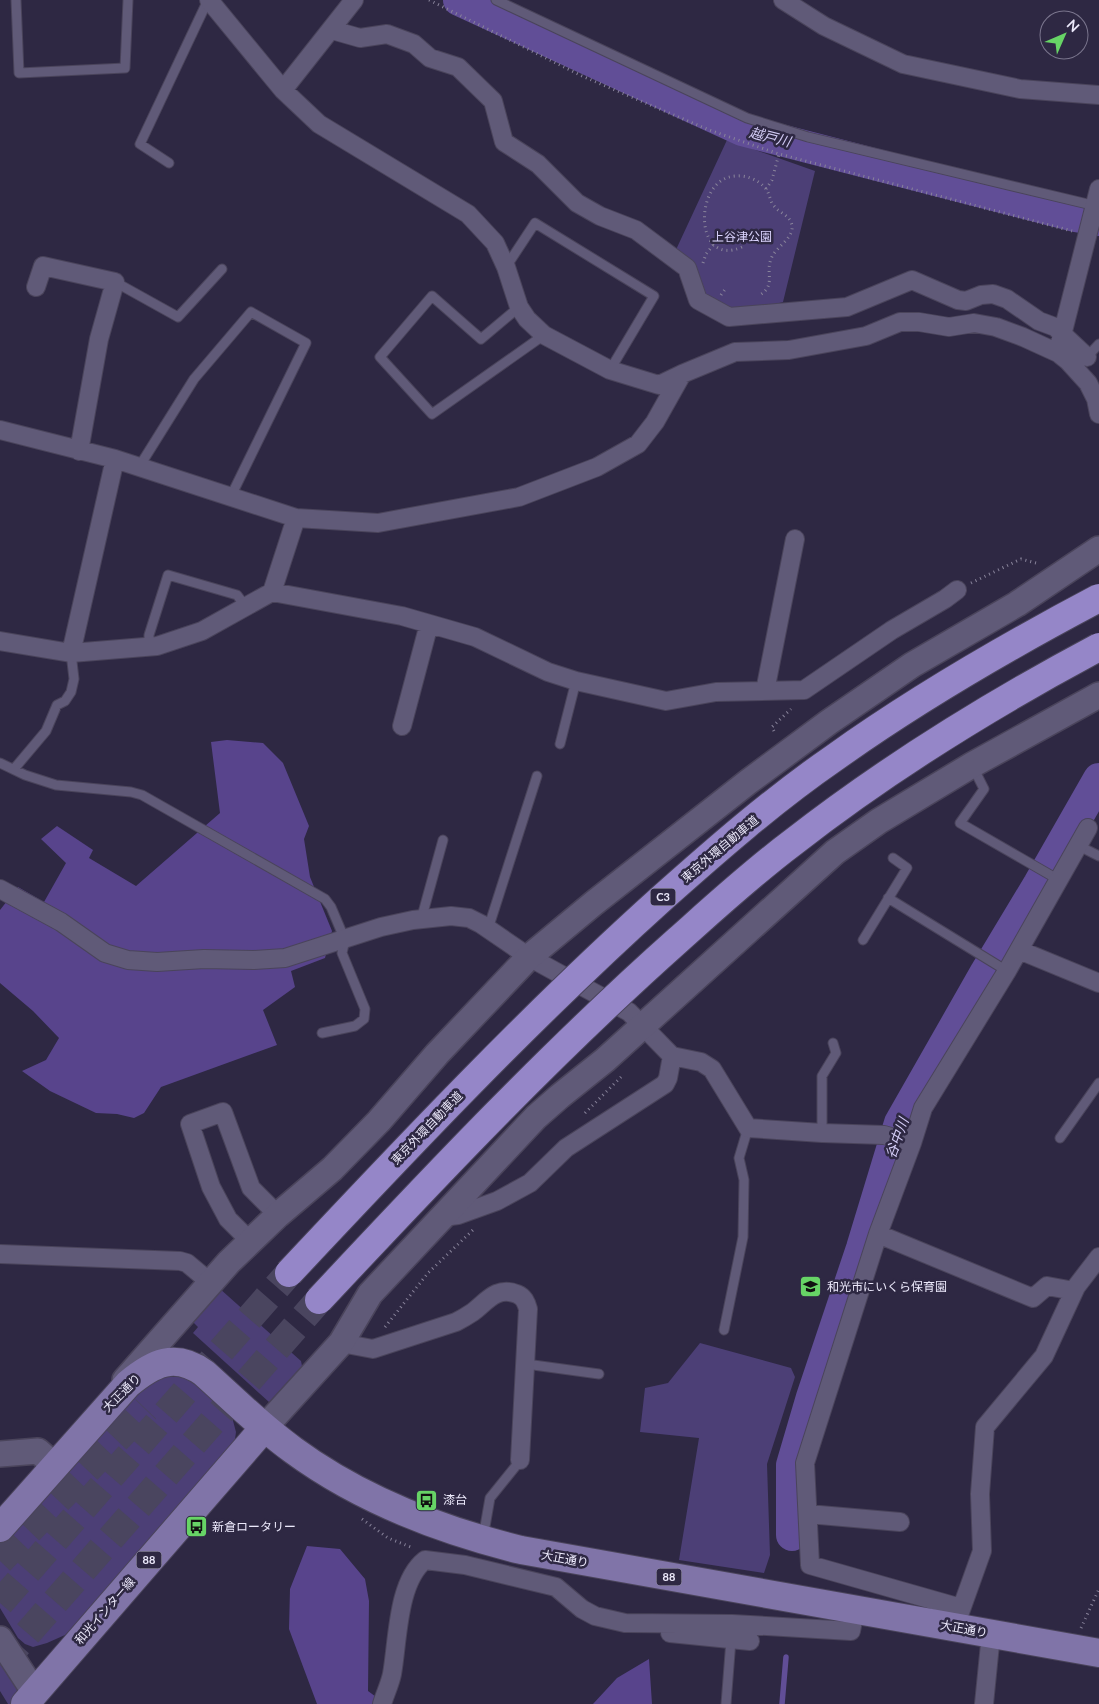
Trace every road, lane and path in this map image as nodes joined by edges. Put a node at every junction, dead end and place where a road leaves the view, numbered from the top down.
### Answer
1 (16, 0) edge
2 (128, 0) edge
3 (208, 0) edge
4 (354, 0) edge
5 (496, 0) edge
6 (783, 0) edge
7 (332, 30) junction
8 (283, 90) junction
9 (1099, 95) edge
10 (780, 154) dead end
11 (169, 163) dead end
12 (766, 189) junction
13 (1096, 203) edge
14 (1092, 235) edge
15 (714, 244) junction
16 (742, 246) dead end
17 (506, 267) junction
18 (222, 269) dead end
19 (704, 271) dead end
20 (115, 282) junction
21 (36, 287) dead end
22 (716, 288) dead end
23 (728, 297) dead end
24 (754, 297) dead end
25 (519, 307) junction
26 (1063, 333) junction
27 (544, 335) junction
28 (1099, 344) edge
29 (1058, 353) junction
30 (1082, 363) junction
31 (610, 370) junction
32 (682, 374) junction
33 (1099, 414) edge
34 (0, 430) edge
35 (79, 451) junction
36 (115, 459) junction
37 (139, 467) junction
38 (231, 496) junction
39 (296, 518) junction
40 (795, 539) dead end
41 (1099, 550) edge
42 (1036, 563) dead end
43 (957, 590) joint
44 (272, 592) junction
45 (1099, 598) edge
46 (246, 607) junction
47 (429, 624) junction
48 (0, 641) edge
49 (149, 646) junction
50 (1099, 647) edge
51 (71, 653) junction
52 (576, 681) junction
53 (765, 691) junction
54 (1099, 695) edge
55 (793, 706) dead end
56 (402, 726) dead end
57 (774, 731) dead end
58 (560, 744) dead end
59 (0, 762) edge
60 (972, 765) junction
61 (14, 768) junction
62 (537, 776) dead end
63 (1088, 828) dead end
64 (443, 840) dead end
65 (1079, 846) junction
66 (1099, 856) edge
67 (893, 858) dead end
68 (1055, 878) junction
69 (0, 889) edge
70 (888, 898) junction
71 (421, 920) junction
72 (488, 929) junction
73 (345, 940) junction
74 (863, 940) dead end
75 (1019, 950) junction
76 (529, 957) junction
77 (1004, 969) junction
78 (1099, 983) edge
79 (643, 1026) junction
80 (322, 1033) dead end
81 (834, 1043) dead end
82 (672, 1056) junction
83 (627, 1070) dead end
84 (1099, 1083) edge
85 (580, 1118) dead end
86 (748, 1128) junction
87 (822, 1133) junction
88 (1060, 1138) dead end
89 (908, 1141) junction
90 (278, 1215) junction
91 (443, 1217) junction
92 (476, 1227) dead end
93 (878, 1234) junction
94 (250, 1241) junction
95 (0, 1254) edge
96 (1099, 1257) edge
97 (289, 1273) tunnel mouth
98 (211, 1283) junction
99 (1074, 1291) junction
100 (319, 1300) tunnel mouth
101 (724, 1330) dead end
102 (381, 1331) dead end
103 (341, 1343) junction
104 (526, 1364) junction
105 (599, 1374) dead end
106 (100, 1416) junction
107 (264, 1428) junction
108 (0, 1454) edge
109 (518, 1463) joint
110 (55, 1466) junction
111 (808, 1514) junction
112 (358, 1517) dead end
113 (900, 1522) dead end
114 (0, 1528) edge
115 (483, 1541) junction
116 (421, 1552) dead end
117 (1099, 1589) edge
118 (856, 1610) junction
119 (958, 1618) junction
120 (647, 1623) junction
121 (1081, 1629) dead end
122 (991, 1634) junction
123 (0, 1639) edge
124 (731, 1640) junction
125 (750, 1641) dead end
126 (1099, 1653) edge
127 (36, 1700) edge
128 (382, 1704) edge
129 (726, 1704) edge
130 (984, 1704) edge

1 - 2 lane
3 - 8 street
3 - 11 lane
4 - 7 street
5 - 13 lane
6 - 9 street
7 - 8 street
7 - 26 street
8 - 17 street
10 - 12 path
12 - 15 path
12 - 24 path
13 - 14 street
14 - 26 street
15 - 16 path
15 - 19 path
17 - 25 street
17 - 31 lane
18 - 20 lane
20 - 21 street
20 - 35 street
22 - 23 path
25 - 27 street
25 - 27 lane
26 - 29 street
26 - 30 street
27 - 31 street
28 - 30 lane
29 - 30 street
29 - 32 street
30 - 33 street
31 - 32 street
32 - 39 street
34 - 35 street
35 - 36 street
36 - 37 street
36 - 51 street
37 - 38 street
37 - 38 lane
38 - 39 street
39 - 44 street
40 - 53 street
41 - 76 street
42 - 43 path
43 - 53 street
44 - 46 street
44 - 47 street
45 - 97 highway, 東京外環自動車道 / C3, bridge
46 - 49 street
46 - 49 lane
47 - 52 street
47 - 56 street
48 - 51 street
49 - 51 street
50 - 100 highway, bridge
51 - 61 lane
52 - 53 street
52 - 58 lane
54 - 60 street
55 - 57 path
59 - 61 lane
60 - 68 lane
60 - 79 street
61 - 73 lane
62 - 72 lane
63 - 65 street
64 - 71 lane
65 - 66 lane
65 - 68 street
67 - 70 lane
68 - 75 street
69 - 73 street
70 - 74 lane
70 - 77 lane
71 - 72 street
71 - 73 street
72 - 76 street
73 - 80 lane
75 - 77 street
75 - 78 street
76 - 79 street
76 - 90 street
77 - 89 street
79 - 82 street
79 - 91 street
81 - 87 lane
82 - 86 street
82 - 91 street
83 - 85 path
84 - 88 lane
86 - 87 street
86 - 101 lane
87 - 89 street
89 - 93 street
90 - 94 street
90 - 94 street
91 - 103 street
92 - 102 path
93 - 99 street
93 - 111 street
94 - 98 street
95 - 98 street
96 - 99 street
98 - 106 street
99 - 119 street
103 - 104 street
103 - 107 street
104 - 105 lane
104 - 109 street
106 - 107 main road, 大正通り / 88
106 - 110 main road, 88
107 - 115 main road, 大正通り / 88
107 - 127 main road, 和光インター線 / 88
108 - 110 street
109 - 115 lane
110 - 114 main road, 88
111 - 113 street
111 - 119 street
112 - 116 path
115 - 118 main road, 大正通り / 88
117 - 121 path
118 - 119 main road, 大正通り / 88
118 - 120 street
119 - 122 main road, 大正通り / 88
120 - 124 street
120 - 128 street
122 - 126 main road, 大正通り / 88
122 - 130 street
123 - 127 street
124 - 125 street
124 - 129 lane

